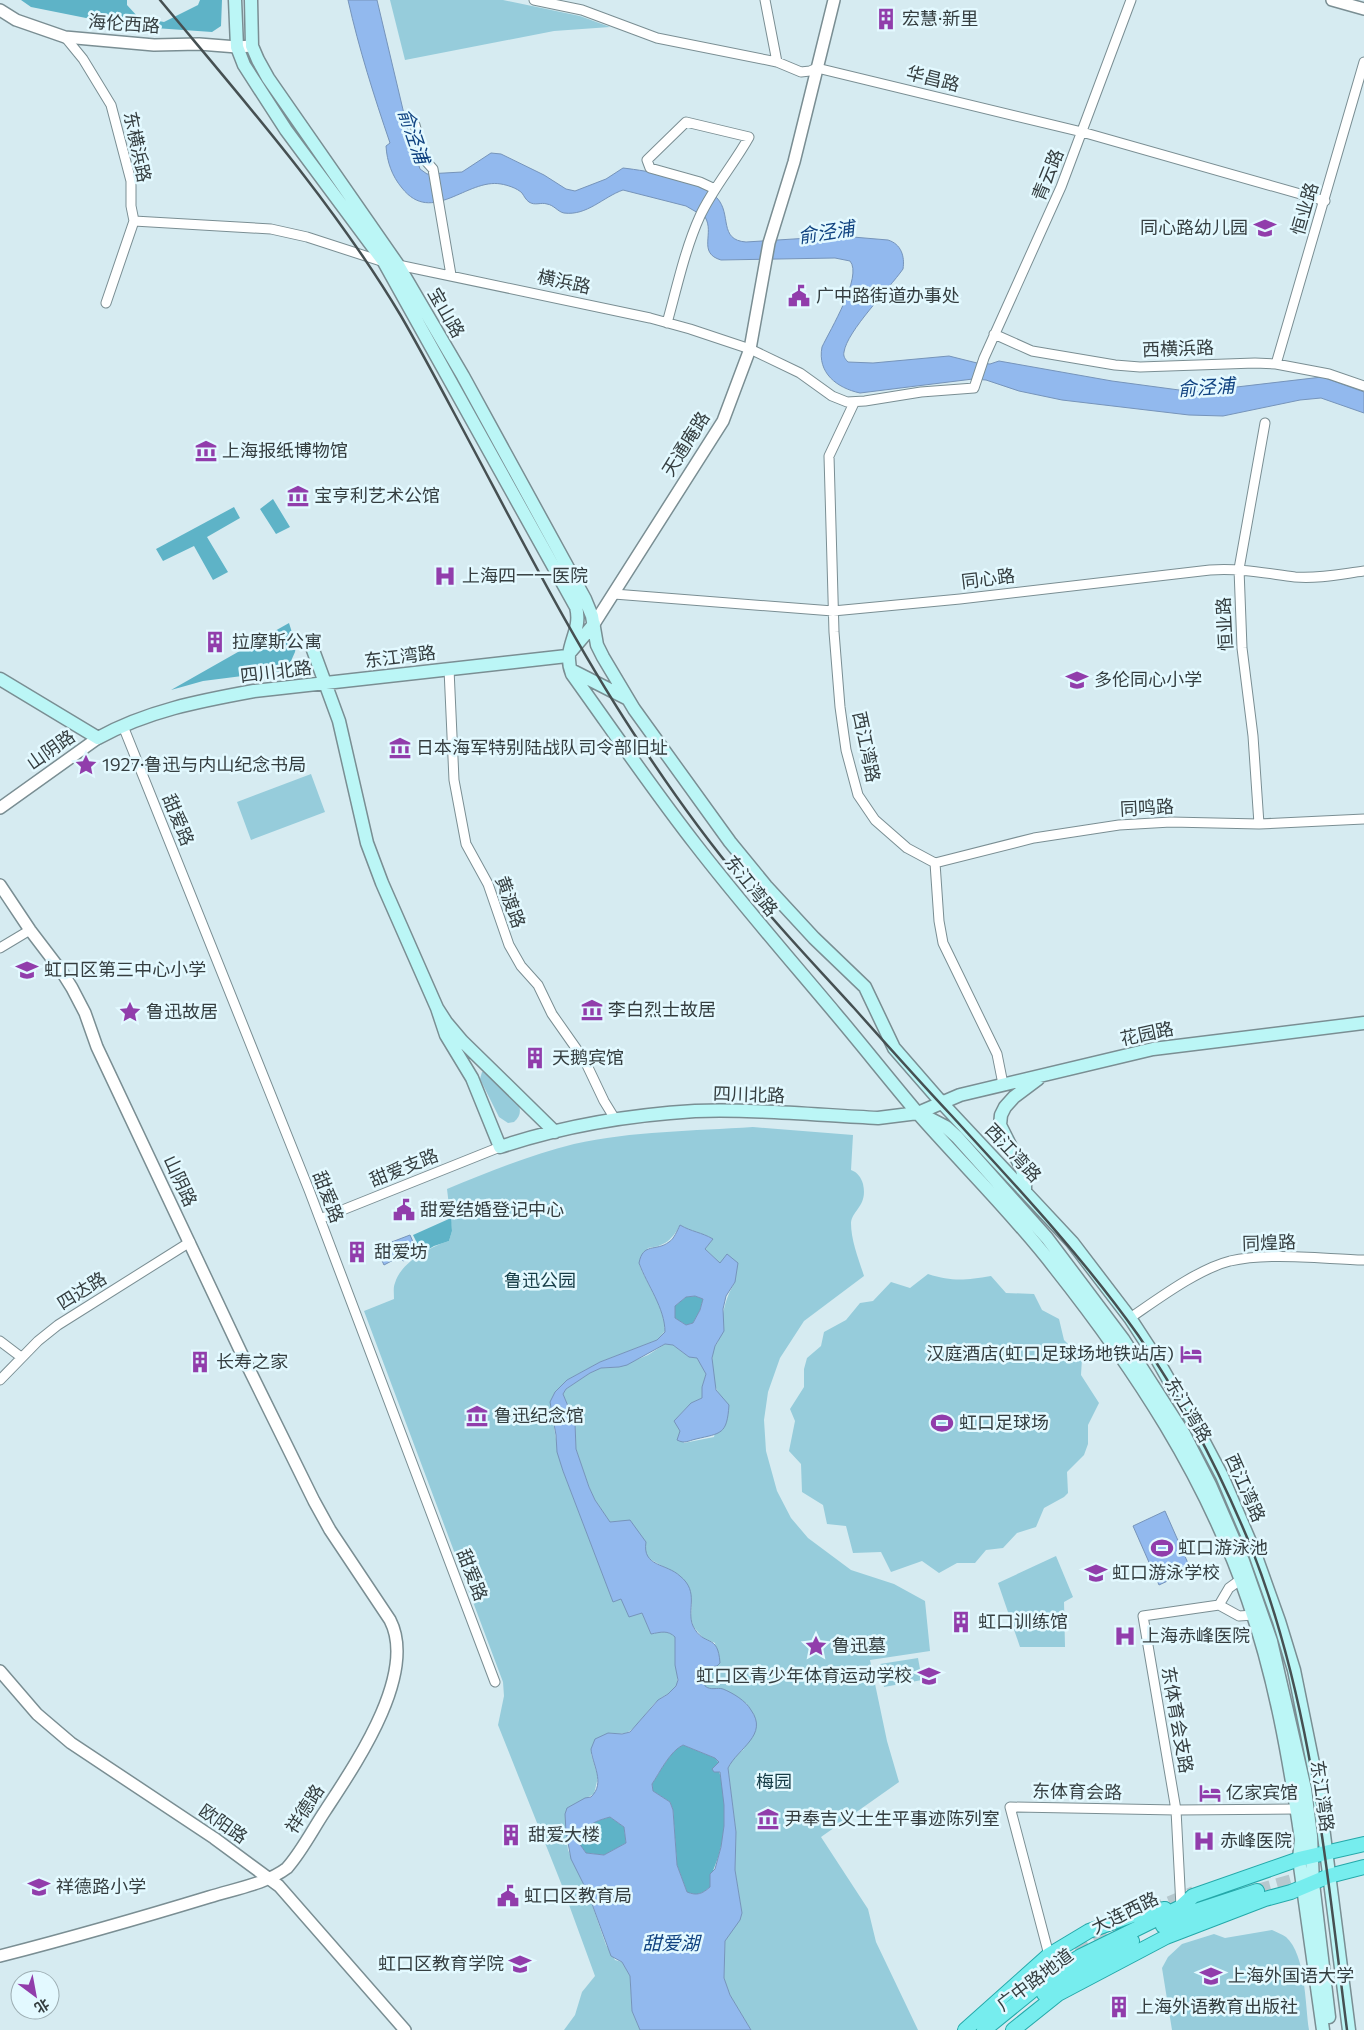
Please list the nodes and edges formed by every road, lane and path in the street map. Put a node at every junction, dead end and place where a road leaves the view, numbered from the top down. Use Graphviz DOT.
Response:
graph roads {
  1 [pos="235,0"];
  2 [pos="251,0"];
  3 [pos="534,0"];
  4 [pos="765,0"];
  5 [pos="834,0"];
  6 [pos="1131,0"];
  7 [pos="1332,0"];
  8 [pos="1364,9"];
  9 [pos="0,10"];
  10 [pos="65,37"];
  11 [pos="252,46"];
  12 [pos="237,47"];
  13 [pos="777,62"];
  14 [pos="1364,62"];
  15 [pos="817,68"];
  16 [pos="415,125"];
  17 [pos="1082,132"];
  18 [pos="714,191"];
  19 [pos="1324,201"];
  20 [pos="134,221"];
  21 [pos="384,262"];
  22 [pos="398,265"];
  23 [pos="451,275"];
  24 [pos="106,303"];
  25 [pos="667,323"];
  26 [pos="994,334"];
  27 [pos="750,349"];
  28 [pos="1276,364"];
  29 [pos="974,386"];
  30 [pos="1364,386"];
  31 [pos="854,403"];
  32 [pos="1265,423"];
  33 [pos="1239,569"];
  34 [pos="1364,571"];
  35 [pos="614,594"];
  36 [pos="572,601"];
  37 [pos="833,611"];
  38 [pos="594,624"];
  39 [pos="313,650"];
  40 [pos="568,656"];
  41 [pos="449,669"];
  42 [pos="571,670"];
  43 [pos="0,679"];
  44 [pos="326,684"];
  45 [pos="628,699"];
  46 [pos="123,726"];
  47 [pos="98,738"];
  48 [pos="0,808"];
  49 [pos="1364,819"];
  50 [pos="1259,824"];
  51 [pos="935,863"];
  52 [pos="0,885"];
  53 [pos="30,930"];
  54 [pos="0,948"];
  55 [pos="437,1008"];
  56 [pos="1364,1023"];
  57 [pos="486,1063"];
  58 [pos="1042,1076"];
  59 [pos="472,1078"];
  60 [pos="1003,1084"];
  61 [pos="941,1102"];
  62 [pos="918,1113"];
  63 [pos="616,1119"];
  64 [pos="555,1132"];
  65 [pos="500,1147"];
  66 [pos="1025,1192"];
  67 [pos="320,1219"];
  68 [pos="190,1242"];
  69 [pos="1364,1260"];
  70 [pos="1130,1318"];
  71 [pos="0,1341"];
  72 [pos="21,1357"];
  73 [pos="0,1380"];
  74 [pos="314,1501"];
  75 [pos="1240,1580"];
  76 [pos="1219,1605"];
  77 [pos="1253,1615"];
  78 [pos="0,1671"];
  79 [pos="496,1682"];
  80 [pos="1296,1809"];
  81 [pos="1176,1810"];
  82 [pos="1364,1844"];
  83 [pos="1326,1852"];
  84 [pos="1305,1858"];
  85 [pos="1364,1867"];
  86 [pos="1329,1876"];
  87 [pos="269,1878"];
  88 [pos="1308,1885"];
  89 [pos="1257,1891"];
  90 [pos="1181,1907"];
  91 [pos="1076,1951"];
  92 [pos="0,1956"];
  93 [pos="1049,1956"];
  94 [pos="405,2030"];
  95 [pos="965,2030"];
  96 [pos="974,2030"];
  97 [pos="984,2030"];
  98 [pos="1001,2030"];
  99 [pos="1013,2030"];
  100 [pos="1322,2030"];
  101 [pos="1331,2030"];
  102 [pos="1349,2030"];
  1 -- 12 [label="main road, 宝山路"];
  2 -- 11 [label="main road, 宝山路"];
  3 -- 13 [label="street, 华昌路"];
  4 -- 13 [label="street"];
  5 -- 15 [label="street"];
  6 -- 17 [label="street, 青云路"];
  7 -- 8 [label="street"];
  9 -- 10 [label="street, 海伦西路"];
  10 -- 12 [label="street, 海伦西路"];
  10 -- 20 [label="street, 东横浜路"];
  11 -- 12 [label="street, 海伦西路"];
  11 -- 22 [label="main road, 宝山路"];
  12 -- 21 [label="main road, 宝山路"];
  13 -- 15 [label="street, 华昌路"];
  14 -- 19 [label="street, 恒业路"];
  15 -- 17 [label="street, 华昌路"];
  15 -- 27 [label="street, 天通庵路"];
  16 -- 23 [label="street"];
  17 -- 19 [label="street, 华昌路"];
  17 -- 26 [label="street, 青云路"];
  18 -- 18 [label="street"];
  18 -- 25 [label="street"];
  19 -- 28 [label="street, 恒业路"];
  20 -- 21 [label="street, 横浜路"];
  20 -- 24 [label="street, 东横浜路"];
  21 -- 22 [label="street, 横浜路"];
  21 -- 36 [label="main road, 宝山路"];
  22 -- 23 [label="street, 横浜路"];
  22 -- 38 [label="main road, 宝山路"];
  23 -- 25 [label="street, 横浜路"];
  25 -- 27 [label="street, 横浜路"];
  26 -- 28 [label="street, 西横浜路"];
  26 -- 29 [label="street, 青云路"];
  27 -- 31 [label="street, 横浜路"];
  27 -- 35 [label="street, 天通庵路"];
  28 -- 30 [label="street, 西横浜路"];
  29 -- 31 [label="street, 横浜路"];
  31 -- 37 [label="street, 西江湾路"];
  32 -- 33 [label="street, 恒业路"];
  33 -- 34 [label="street, 同心路"];
  33 -- 37 [label="street, 同心路"];
  33 -- 50 [label="street, 恒业路"];
  35 -- 37 [label="street, 同心路"];
  35 -- 38 [label="street, 天通庵路"];
  36 -- 38 [label="main road, 宝山路"];
  36 -- 40 [label="main road, 宝山路"];
  37 -- 51 [label="street, 西江湾路"];
  38 -- 40 [label="main road"];
  38 -- 45 [label="main road, 东江湾路"];
  39 -- 44 [label="main road"];
  40 -- 41 [label="main road, 东江湾路"];
  40 -- 42 [label="main road, 东江湾路"];
  41 -- 44 [label="main road, 东江湾路"];
  41 -- 63 [label="street, 黄渡路"];
  42 -- 45 [label="main road, 东江湾路"];
  42 -- 62 [label="main road, 东江湾路"];
  43 -- 47 [label="main road"];
  44 -- 46 [label="main road, 四川北路"];
  44 -- 55 [label="main road, 四川北路"];
  45 -- 61 [label="main road, 东江湾路"];
  46 -- 47 [label="main road, 四川北路"];
  46 -- 67 [label="street, 甜爱路"];
  47 -- 48 [label="street, 山阴路"];
  49 -- 50 [label="street, 同鸣路"];
  50 -- 51 [label="street, 同鸣路"];
  51 -- 60 [label="street"];
  52 -- 53 [label="street, 山阴路"];
  53 -- 54 [label="street"];
  53 -- 68 [label="street, 山阴路"];
  55 -- 57 [label="main road, 四川北路"];
  55 -- 59 [label="main road, 四川北路"];
  56 -- 58 [label="main road, 花园路"];
  57 -- 59 [label="main road"];
  57 -- 64 [label="main road, 四川北路"];
  58 -- 60 [label="main road, 花园路"];
  58 -- 66 [label="main road"];
  59 -- 65 [label="main road, 四川北路"];
  60 -- 61 [label="main road, 花园路"];
  61 -- 62 [label="main road, 四川北路"];
  61 -- 66 [label="main road, 西江湾路"];
  62 -- 63 [label="main road, 四川北路"];
  62 -- 75 [label="main road, 东江湾路"];
  62 -- 84 [label="main road, 东江湾路"];
  63 -- 64 [label="main road, 四川北路"];
  64 -- 65 [label="main road, 四川北路"];
  65 -- 67 [label="street, 甜爱支路"];
  66 -- 70 [label="main road, 西江湾路"];
  67 -- 79 [label="street, 甜爱路"];
  68 -- 72 [label="street, 四达路"];
  68 -- 74 [label="street, 山阴路"];
  69 -- 70 [label="street, 同煌路"];
  70 -- 83 [label="main road, 西江湾路"];
  71 -- 72 [label="street"];
  72 -- 73 [label="street, 四达路"];
  74 -- 87 [label="street, 祥德路"];
  75 -- 76 [label="street"];
  75 -- 77 [label="main road, 东江湾路"];
  76 -- 77 [label="street"];
  76 -- 81 [label="street, 东体育会支路"];
  77 -- 80 [label="main road, 东江湾路"];
  78 -- 87 [label="street, 欧阳路"];
  80 -- 81 [label="street, 东体育会路"];
  80 -- 84 [label="main road, 东江湾路"];
  81 -- 90 [label="street, 东体育会支路"];
  81 -- 93 [label="street, 东体育会路"];
  82 -- 83 [label="main road, 大连西路"];
  83 -- 84 [label="main road, 大连西路"];
  83 -- 86 [label="main road, 西江湾路"];
  84 -- 88 [label="main road"];
  84 -- 90 [label="main road, 大连西路"];
  85 -- 86 [label="main road"];
  86 -- 88 [label="main road"];
  86 -- 102 [label="main road, 西江湾路"];
  87 -- 92 [label="street, 祥德路"];
  87 -- 94 [label="street, 欧阳路"];
  88 -- 99 [label="main road"];
  88 -- 100 [label="main road"];
  88 -- 101 [label="main road"];
  89 -- 98 [label="main road, 广中路地道"];
  90 -- 93 [label="main road"];
  90 -- 97 [label="main road, 大连西路"];
  91 -- 96 [label="main road, 广中路地道"];
  93 -- 95 [label="main road"];
}
